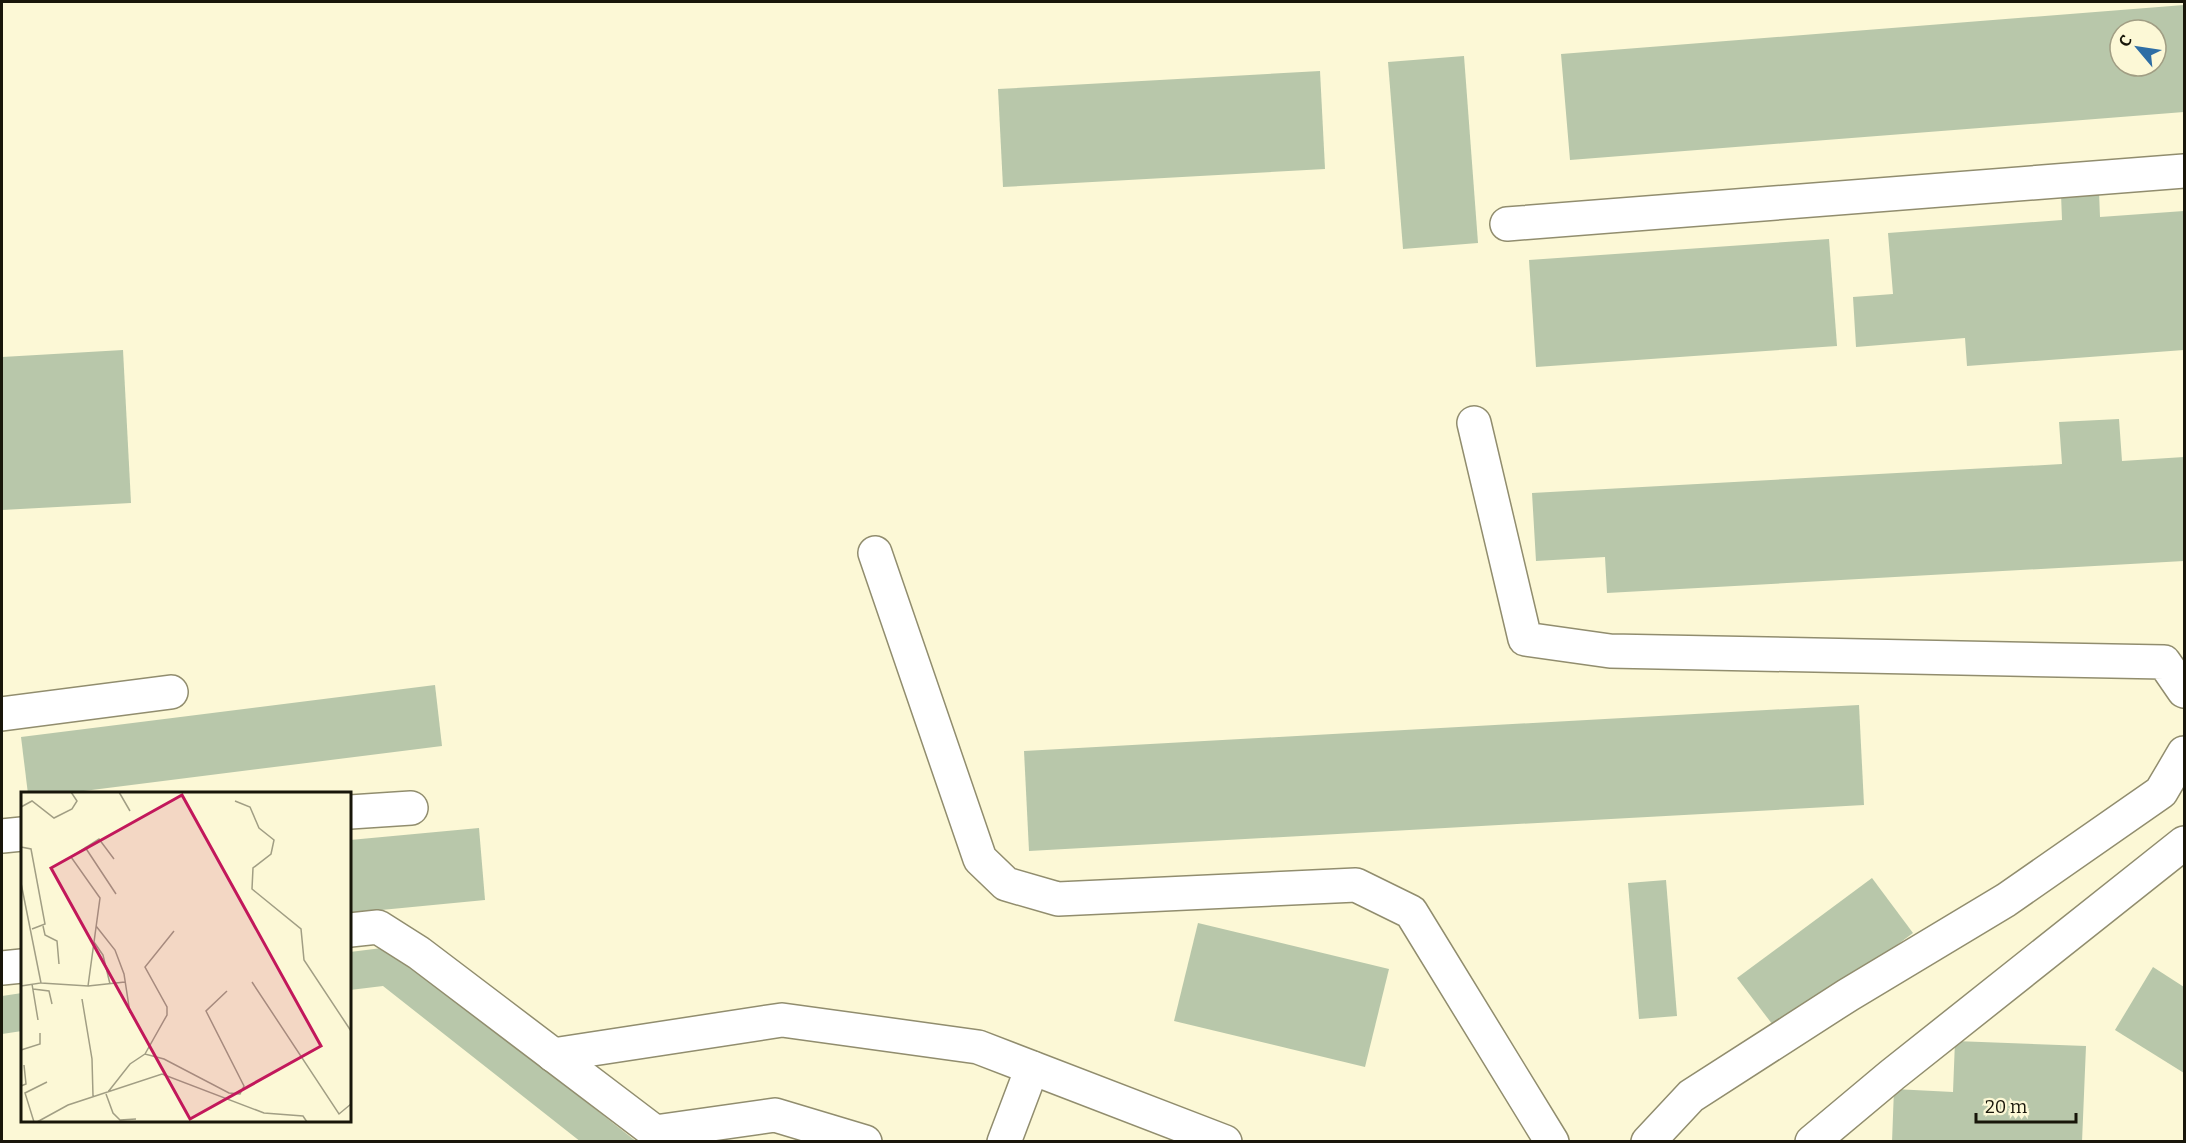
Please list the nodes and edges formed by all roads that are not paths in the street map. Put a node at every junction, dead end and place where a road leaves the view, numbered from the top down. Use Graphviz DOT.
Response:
graph roads {
  1 [pos="2184,171"];
  2 [pos="1507,224"];
  3 [pos="1474,423"];
  4 [pos="875,553"];
  5 [pos="2184,691"];
  6 [pos="171,692"];
  7 [pos="2,714"];
  8 [pos="2184,753"];
  9 [pos="411,808"];
  10 [pos="351,812"];
  11 [pos="21,834"];
  12 [pos="2,836"];
  13 [pos="2184,843"];
  14 [pos="351,930"];
  15 [pos="21,966"];
  16 [pos="2,968"];
  17 [pos="553,1054"];
  18 [pos="1032,1068"];
  19 [pos="661,1137"];
  20 [pos="865,1142"];
  21 [pos="1004,1142"];
  22 [pos="1225,1142"];
  23 [pos="1552,1142"];
  24 [pos="1648,1142"];
  25 [pos="1812,1142"];
  1 -- 2 [label="lane"];
  3 -- 5 [label="lane"];
  4 -- 23 [label="lane"];
  6 -- 7 [label="lane"];
  8 -- 24 [label="lane"];
  9 -- 10 [label="lane"];
  11 -- 12 [label="lane"];
  13 -- 25 [label="lane"];
  14 -- 17 [label="lane"];
  15 -- 16 [label="lane"];
  17 -- 18 [label="lane"];
  17 -- 19 [label="lane"];
  18 -- 21 [label="lane"];
  18 -- 22 [label="lane"];
  19 -- 20 [label="lane"];
}
